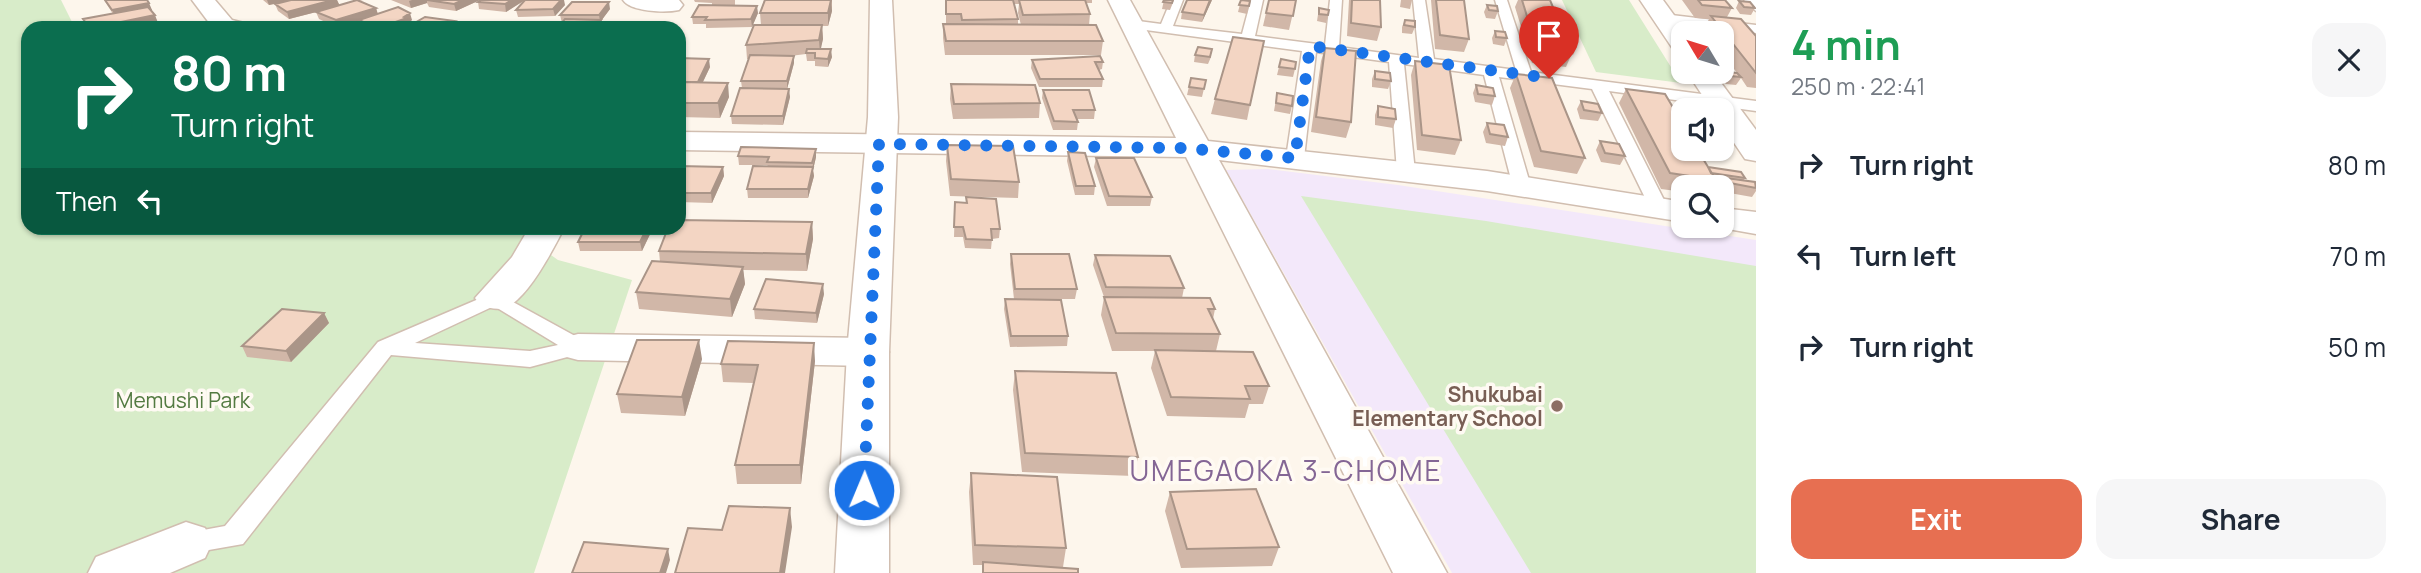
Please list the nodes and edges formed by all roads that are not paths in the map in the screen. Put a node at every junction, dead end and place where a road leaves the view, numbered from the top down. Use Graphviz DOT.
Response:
graph roads {
  1 [pos="203,0"];
  2 [pos="634,0"];
  3 [pos="881,0"];
  4 [pos="1177,0"];
  5 [pos="1257,0"];
  6 [pos="1336,0"];
  7 [pos="1419,0"];
  8 [pos="1501,0"];
  9 [pos="1750,0"];
  10 [pos="673,3"];
  11 [pos="1756,7"];
  12 [pos="1657,9"];
  13 [pos="1138,17"];
  14 [pos="220,21"];
  15 [pos="662,21"];
  16 [pos="1671,29"];
  17 [pos="1756,29"];
  18 [pos="1248,38"];
  19 [pos="1310,46"];
  20 [pos="1332,49"];
  21 [pos="1396,58"];
  22 [pos="1427,62"];
  23 [pos="1490,70"];
  24 [pos="1525,75"];
  25 [pos="1598,85"];
  26 [pos="1698,98"];
  27 [pos="1734,103"];
  28 [pos="1756,106"];
  29 [pos="1734,120"];
  30 [pos="686,141"];
  31 [pos="879,144"];
  32 [pos="1196,149"];
  33 [pos="1756,152"];
  34 [pos="1295,158"];
  35 [pos="1406,172"];
  36 [pos="1522,187"];
  37 [pos="1671,210"];
  38 [pos="1734,220"];
  39 [pos="1756,223"];
  40 [pos="542,235"];
  41 [pos="495,298"];
  42 [pos="386,347"];
  43 [pos="578,347"];
  44 [pos="867,352"];
  45 [pos="186,543"];
  46 [pos="115,573"];
  47 [pos="862,573"];
  48 [pos="1420,573"];
  1 -- 14 [label="street"];
  2 -- 10 [label="street"];
  3 -- 31 [label="street"];
  4 -- 13 [label="lane"];
  5 -- 18 [label="lane"];
  6 -- 20 [label="lane"];
  7 -- 22 [label="lane"];
  8 -- 24 [label="lane"];
  9 -- 11 [label="lane"];
  10 -- 15 [label="street"];
  12 -- 16 [label="street"];
  12 -- 17 [label="lane"];
  13 -- 18 [label="lane"];
  13 -- 32 [label="street"];
  18 -- 19 [label="lane"];
  19 -- 20 [label="lane"];
  19 -- 34 [label="lane"];
  20 -- 21 [label="lane"];
  21 -- 22 [label="lane"];
  21 -- 35 [label="lane"];
  22 -- 23 [label="lane"];
  23 -- 24 [label="lane"];
  23 -- 36 [label="lane"];
  24 -- 25 [label="lane"];
  25 -- 26 [label="lane"];
  25 -- 37 [label="lane"];
  27 -- 28 [label="lane"];
  29 -- 33 [label="street"];
  30 -- 31 [label="street"];
  31 -- 32 [label="street"];
  31 -- 44 [label="street"];
  32 -- 34 [label="street"];
  32 -- 48 [label="street"];
  34 -- 35 [label="street"];
  35 -- 36 [label="street"];
  36 -- 37 [label="street"];
  38 -- 39 [label="street"];
  40 -- 41 [label="street"];
  41 -- 42 [label="lane"];
  41 -- 43 [label="lane"];
  42 -- 43 [label="lane"];
  42 -- 45 [label="lane"];
  43 -- 44 [label="street"];
  44 -- 47 [label="street"];
  45 -- 46 [label="street"];
}
